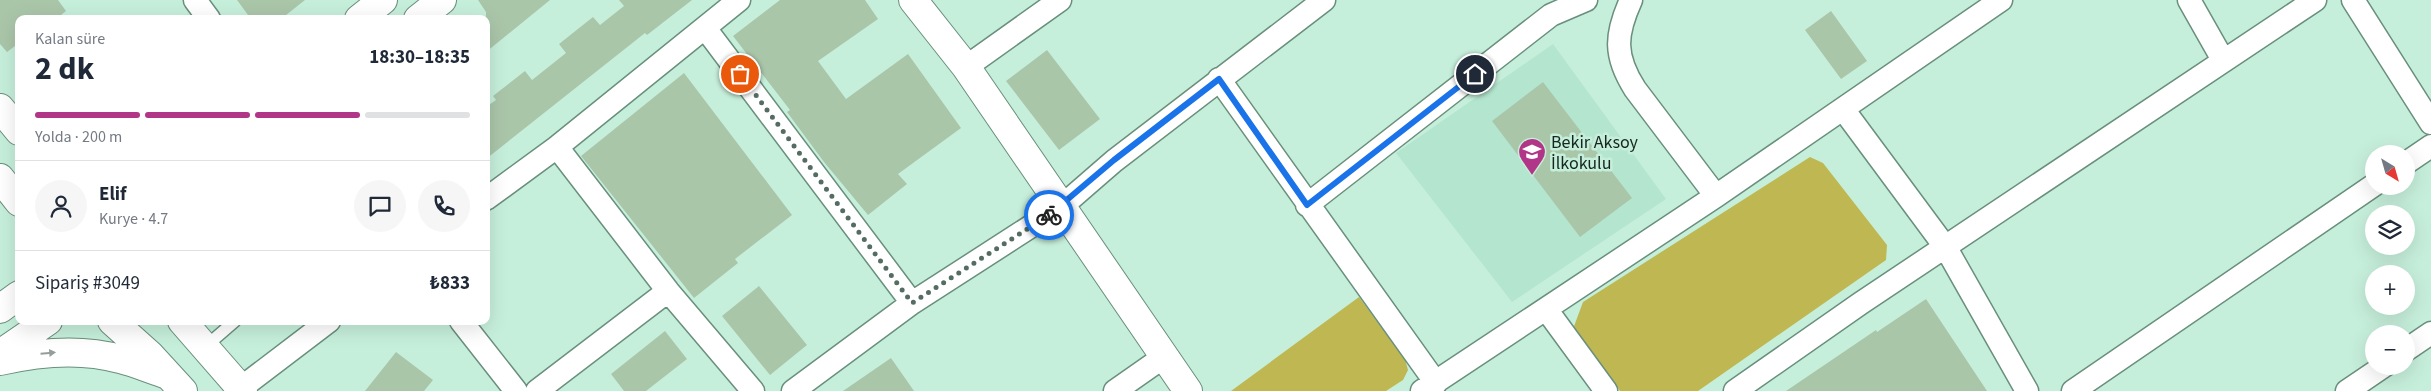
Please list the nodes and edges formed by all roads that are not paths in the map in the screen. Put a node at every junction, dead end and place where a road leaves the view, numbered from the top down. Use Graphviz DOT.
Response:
graph roads {
  1 [pos="195,0"];
  2 [pos="383,0"];
  3 [pos="442,0"];
  4 [pos="740,0"];
  5 [pos="913,0"];
  6 [pos="1060,0"];
  7 [pos="1586,0"];
  8 [pos="1631,0"];
  9 [pos="2189,0"];
  10 [pos="2315,0"];
  11 [pos="2353,0"];
  12 [pos="1989,3"];
  13 [pos="1310,5"];
  14 [pos="206,15"];
  15 [pos="364,15"];
  16 [pos="423,15"];
  17 [pos="705,28"];
  18 [pos="2224,60"];
  19 [pos="966,66"];
  20 [pos="1219,79"];
  21 [pos="0,108"];
  22 [pos="1843,109"];
  23 [pos="2431,123"];
  24 [pos="15,126"];
  25 [pos="2431,146"];
  26 [pos="557,147"];
  27 [pos="2415,157"];
  28 [pos="0,178"];
  29 [pos="2365,191"];
  30 [pos="490,196"];
  31 [pos="1716,196"];
  32 [pos="15,197"];
  33 [pos="1307,205"];
  34 [pos="1060,208"];
  35 [pos="1946,248"];
  36 [pos="668,291"];
  37 [pos="15,298"];
  38 [pos="912,303"];
  39 [pos="0,309"];
  40 [pos="1546,309"];
  41 [pos="42,325"];
  42 [pos="116,325"];
  43 [pos="186,325"];
  44 [pos="230,325"];
  45 [pos="324,325"];
  46 [pos="464,325"];
  47 [pos="2431,333"];
  48 [pos="2415,344"];
  49 [pos="205,347"];
  50 [pos="0,354"];
  51 [pos="1165,356"];
  52 [pos="0,360"];
  53 [pos="2371,375"];
  54 [pos="176,383"];
  55 [pos="1429,387"];
  56 [pos="242,390"];
  57 [pos="516,391"];
  58 [pos="537,391"];
  59 [pos="753,391"];
  60 [pos="793,391"];
  61 [pos="1116,391"];
  62 [pos="1188,391"];
  63 [pos="1606,391"];
  64 [pos="1735,391"];
  65 [pos="2027,391"];
  66 [pos="2073,391"];
  67 [pos="2347,391"];
  1 -- 14 [label="street"];
  2 -- 15 [label="street"];
  3 -- 16 [label="street"];
  4 -- 17 [label="street"];
  5 -- 19 [label="street"];
  6 -- 19 [label="street"];
  7 -- 33 [label="street"];
  8 -- 31 [label="street"];
  9 -- 18 [label="street"];
  10 -- 18 [label="street"];
  11 -- 23 [label="street"];
  12 -- 22 [label="street"];
  13 -- 20 [label="street"];
  17 -- 26 [label="street"];
  17 -- 38 [label="street"];
  18 -- 35 [label="street"];
  19 -- 34 [label="street"];
  20 -- 33 [label="street"];
  20 -- 34 [label="street"];
  21 -- 24 [label="street"];
  22 -- 31 [label="street"];
  22 -- 35 [label="street"];
  25 -- 27 [label="street"];
  26 -- 30 [label="street"];
  26 -- 36 [label="street"];
  28 -- 32 [label="street"];
  29 -- 66 [label="street"];
  31 -- 40 [label="street"];
  33 -- 55 [label="street"];
  34 -- 38 [label="street"];
  34 -- 51 [label="street"];
  35 -- 64 [label="street"];
  35 -- 65 [label="street"];
  36 -- 58 [label="street"];
  36 -- 59 [label="street"];
  37 -- 39 [label="street"];
  38 -- 60 [label="street"];
  40 -- 55 [label="street"];
  40 -- 63 [label="street"];
  41 -- 50 [label="street"];
  42 -- 54 [label="street"];
  43 -- 49 [label="street"];
  44 -- 49 [label="lane"];
  45 -- 56 [label="street"];
  46 -- 57 [label="street"];
  47 -- 48 [label="street"];
  49 -- 56 [label="street"];
  51 -- 61 [label="street"];
  51 -- 62 [label="street"];
  52 -- 54 [label="street, one-way"];
  53 -- 67 [label="street"];
}
